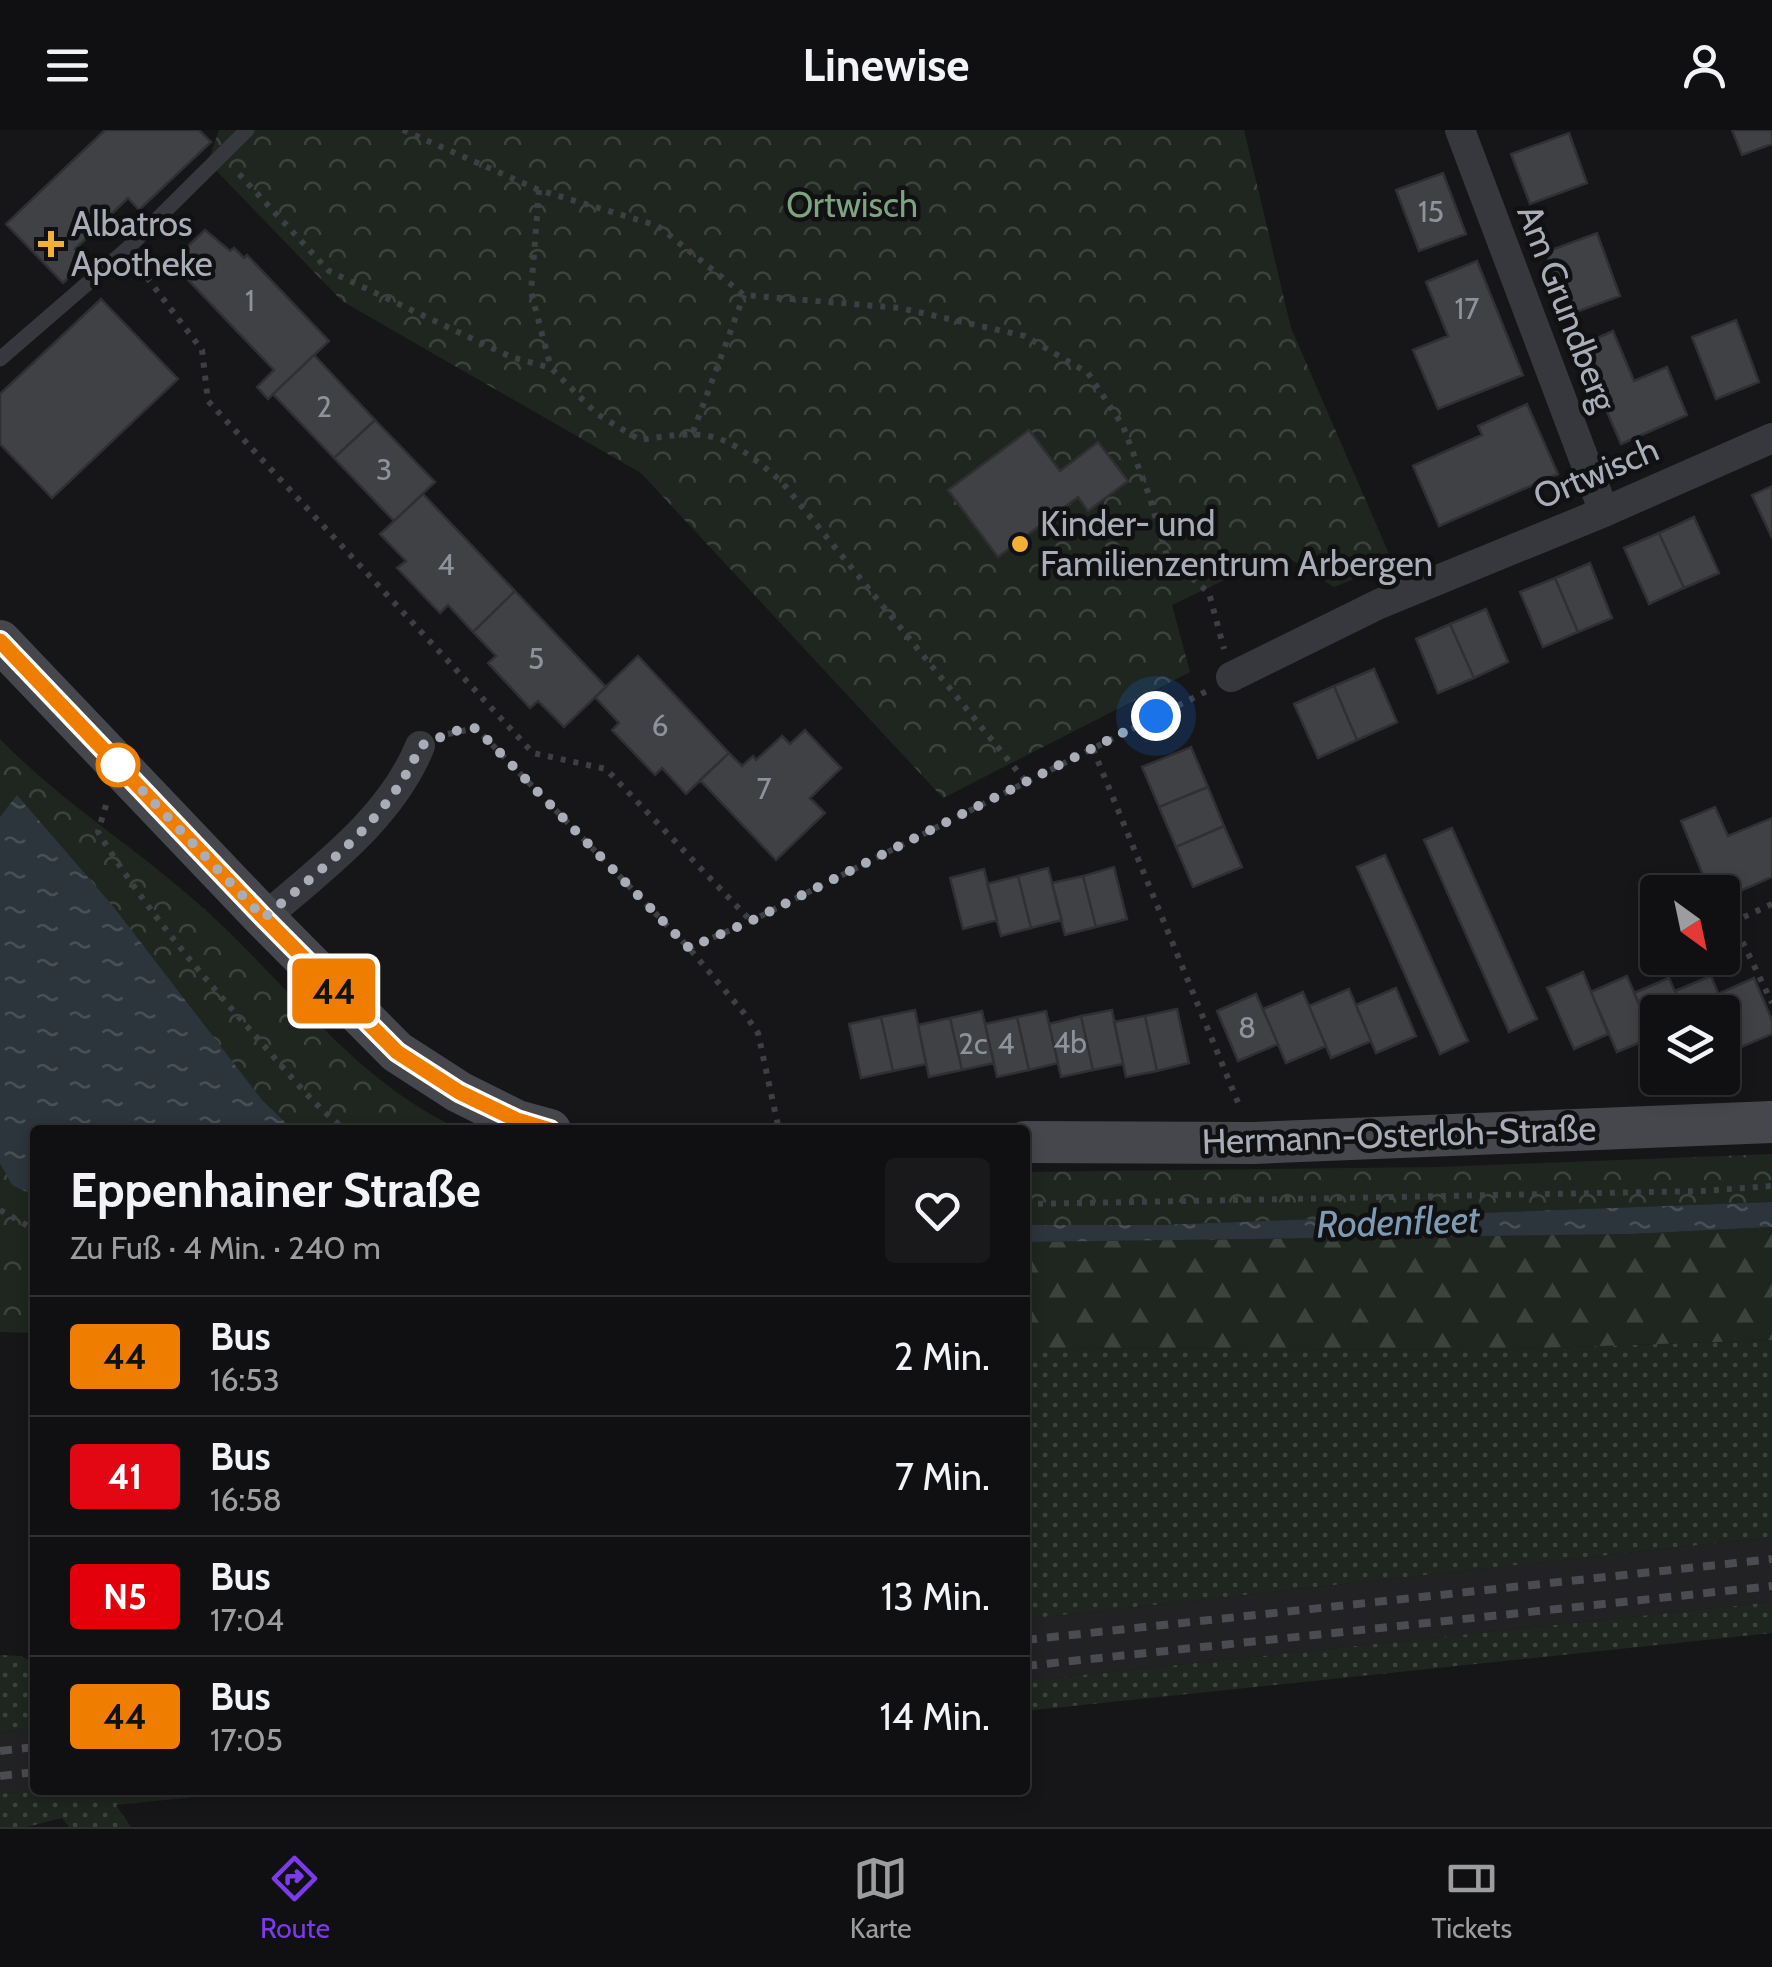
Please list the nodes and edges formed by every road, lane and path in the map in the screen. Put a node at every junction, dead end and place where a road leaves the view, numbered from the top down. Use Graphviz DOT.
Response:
graph roads {
  1 [pos="247,130"];
  2 [pos="403,130"];
  3 [pos="1460,130"];
  4 [pos="221,155"];
  5 [pos="539,190"];
  6 [pos="126,250"];
  7 [pos="744,295"];
  8 [pos="0,360"];
  9 [pos="551,368"];
  10 [pos="693,432"];
  11 [pos="1772,438"];
  12 [pos="1604,512"];
  13 [pos="0,641"];
  14 [pos="1231,677"];
  15 [pos="420,746"];
  16 [pos="1093,749"];
  17 [pos="118,765"];
  18 [pos="1027,783"];
  19 [pos="1772,904"];
  20 [pos="264,918"];
  21 [pos="751,921"];
  22 [pos="689,948"];
  23 [pos="1772,1003"];
  24 [pos="1772,1122"];
  25 [pos="340,1125"];
  26 [pos="534,1125"];
  27 [pos="778,1125"];
  28 [pos="1030,1142"];
  29 [pos="1254,1143"];
  30 [pos="1772,1186"];
  31 [pos="1030,1204"];
  32 [pos="0,1210"];
  33 [pos="30,1227"];
  1 -- 4 [label="lane"];
  2 -- 5 [label="path"];
  3 -- 12 [label="street, Am Grundberg"];
  4 -- 6 [label="lane"];
  4 -- 9 [label="path"];
  5 -- 7 [label="path"];
  5 -- 9 [label="path"];
  6 -- 8 [label="lane"];
  6 -- 21 [label="path"];
  7 -- 10 [label="path"];
  7 -- 14 [label="path"];
  9 -- 10 [label="path"];
  10 -- 18 [label="path"];
  11 -- 12 [label="street, Ortwisch"];
  12 -- 14 [label="street, Ortwisch"];
  13 -- 17 [label="street"];
  14 -- 16 [label="path"];
  15 -- 20 [label="street"];
  15 -- 22 [label="path"];
  16 -- 18 [label="path"];
  16 -- 29 [label="path"];
  17 -- 20 [label="street"];
  17 -- 25 [label="path"];
  18 -- 21 [label="path"];
  19 -- 23 [label="path"];
  20 -- 26 [label="street"];
  21 -- 22 [label="path"];
  22 -- 27 [label="path"];
  24 -- 29 [label="street, Hermann-Osterloh-Straße"];
  28 -- 29 [label="street, Hermann-Osterloh-Straße"];
  30 -- 31 [label="path"];
  32 -- 33 [label="path"];
}
